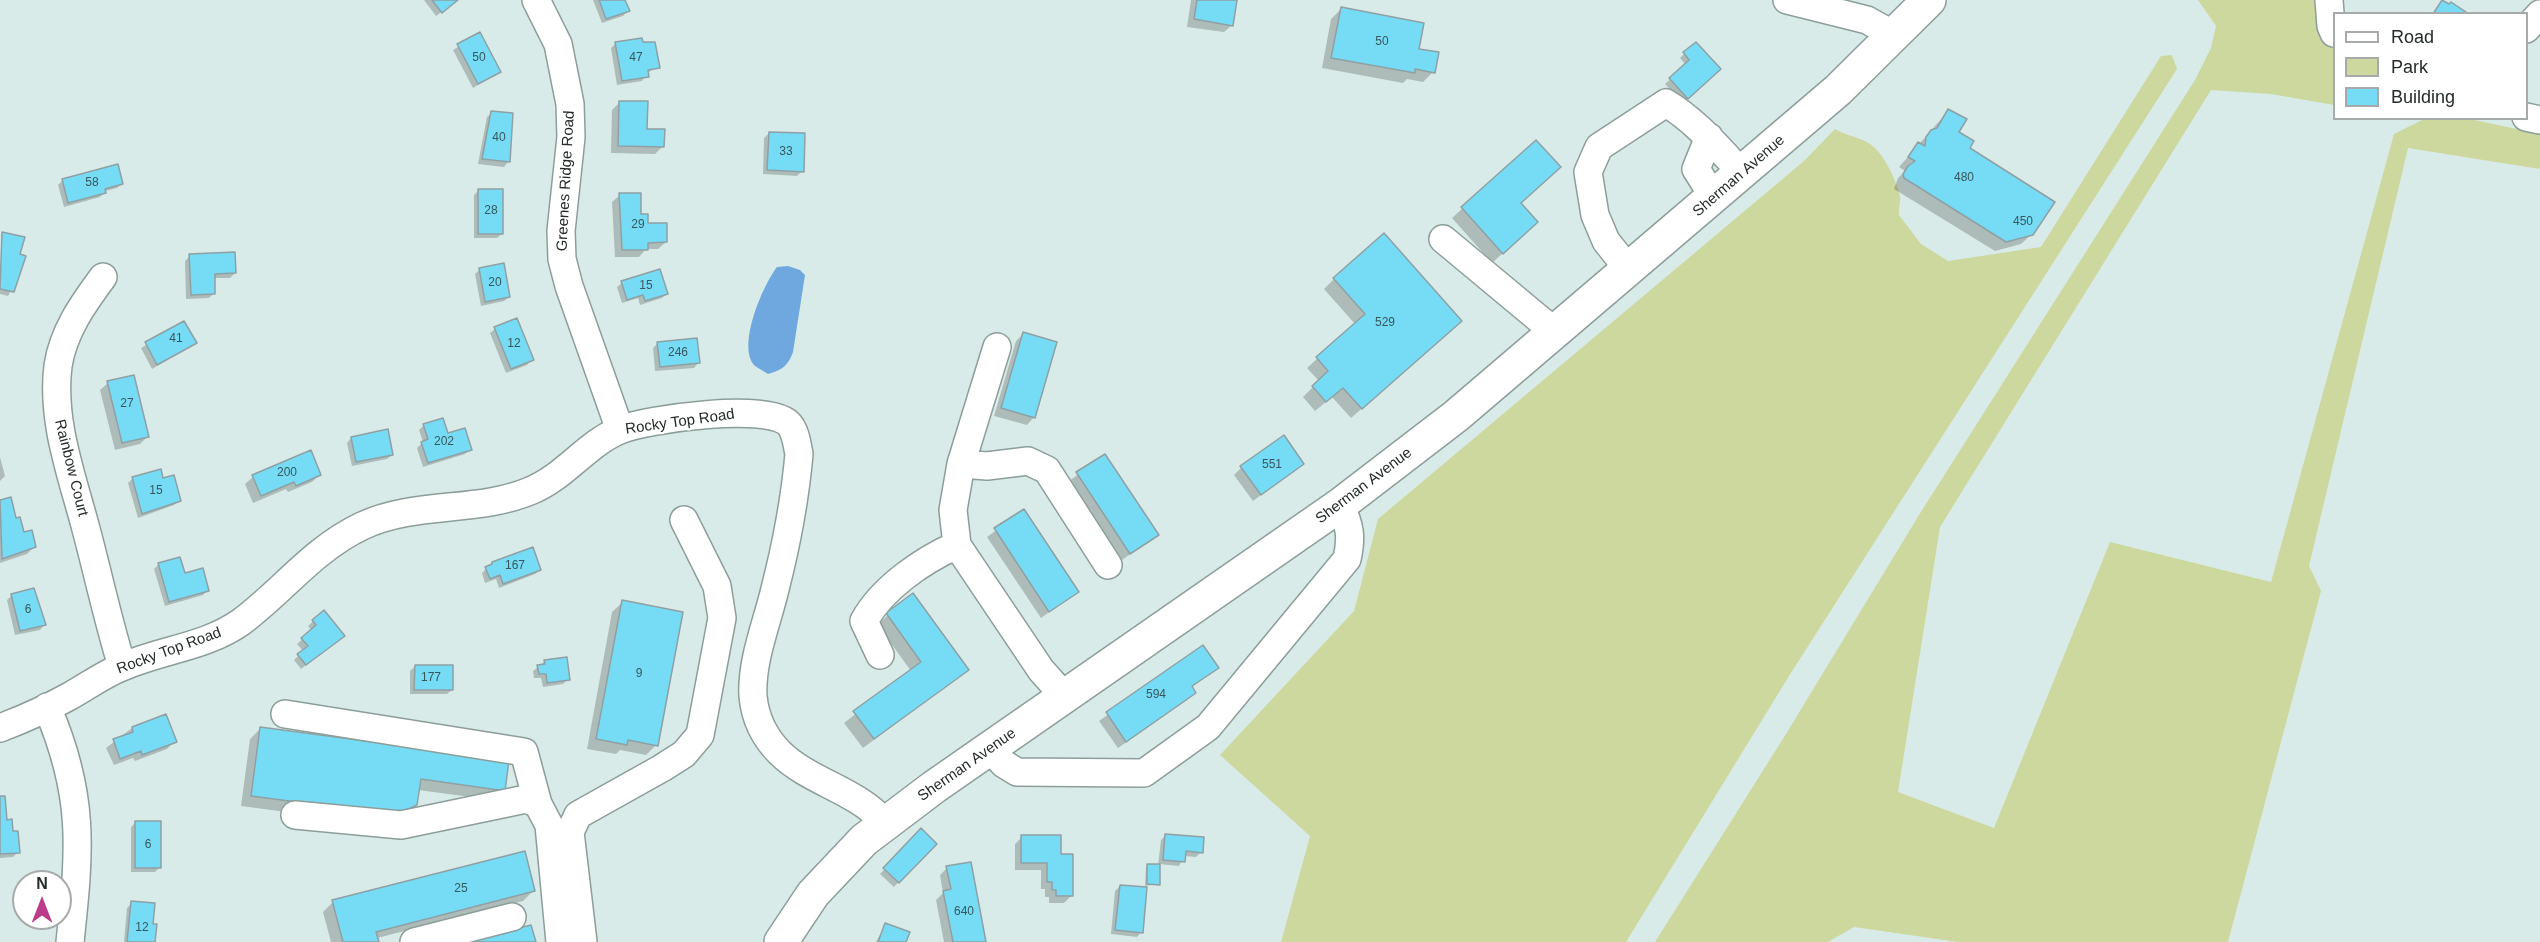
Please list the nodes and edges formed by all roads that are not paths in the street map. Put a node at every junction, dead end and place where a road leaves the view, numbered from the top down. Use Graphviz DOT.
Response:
graph roads {
  1 [pos="536,0"];
  2 [pos="1787,0"];
  3 [pos="1929,0"];
  4 [pos="2329,0"];
  5 [pos="2540,14"];
  6 [pos="2528,27"];
  7 [pos="2333,31"];
  8 [pos="1894,34"];
  9 [pos="1709,137"];
  10 [pos="1743,174"];
  11 [pos="1714,198"];
  12 [pos="1443,239"];
  13 [pos="1629,270"];
  14 [pos="103,277"];
  15 [pos="1556,333"];
  16 [pos="997,347"];
  17 [pos="620,430"];
  18 [pos="961,464"];
  19 [pos="1340,505"];
  20 [pos="684,520"];
  21 [pos="957,545"];
  22 [pos="1108,565"];
  23 [pos="880,655"];
  24 [pos="122,666"];
  25 [pos="1065,697"];
  26 [pos="47,707"];
  27 [pos="285,714"];
  28 [pos="0,728"];
  29 [pos="990,749"];
  30 [pos="538,804"];
  31 [pos="295,815"];
  32 [pos="885,823"];
  33 [pos="512,917"];
  34 [pos="70,942"];
  35 [pos="414,942"];
  36 [pos="560,942"];
  37 [pos="583,942"];
  38 [pos="780,942"];
  1 -- 17 [label="street, Greenes Ridge Road"];
  2 -- 8 [label="street"];
  3 -- 8 [label="main road, Sherman Avenue"];
  4 -- 7 [label="street"];
  5 -- 6 [label="street"];
  8 -- 10 [label="main road, Sherman Avenue"];
  9 -- 10 [label="street"];
  9 -- 11 [label="street"];
  9 -- 13 [label="street"];
  10 -- 11 [label="main road, Sherman Avenue"];
  11 -- 13 [label="main road, Sherman Avenue"];
  12 -- 15 [label="street"];
  13 -- 15 [label="main road, Sherman Avenue"];
  14 -- 24 [label="street, Rainbow Court"];
  15 -- 19 [label="main road, Sherman Avenue"];
  16 -- 18 [label="street"];
  17 -- 24 [label="street, Rocky Top Road"];
  17 -- 32 [label="street, Rocky Top Road"];
  18 -- 21 [label="street"];
  18 -- 22 [label="street"];
  19 -- 25 [label="main road, Sherman Avenue"];
  19 -- 29 [label="street"];
  20 -- 37 [label="street"];
  21 -- 23 [label="street"];
  21 -- 25 [label="street"];
  24 -- 26 [label="street, Rocky Top Road"];
  25 -- 29 [label="main road, Sherman Avenue"];
  26 -- 28 [label="street, Rocky Top Road"];
  26 -- 34 [label="street"];
  27 -- 30 [label="street"];
  29 -- 32 [label="main road, Sherman Avenue"];
  30 -- 31 [label="street"];
  30 -- 36 [label="street"];
  32 -- 38 [label="main road, Sherman Avenue"];
  33 -- 35 [label="street"];
}
